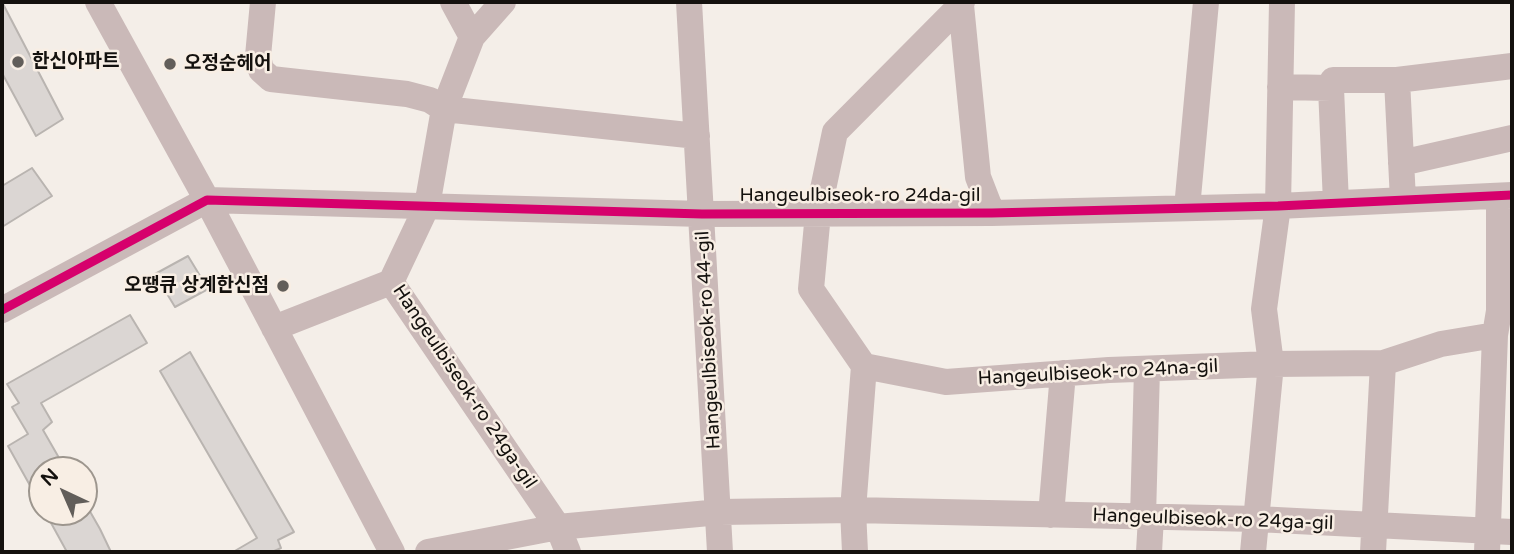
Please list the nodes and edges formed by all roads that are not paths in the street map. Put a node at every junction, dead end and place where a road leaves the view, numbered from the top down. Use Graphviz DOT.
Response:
graph roads {
  1 [pos="99,2"];
  2 [pos="453,2"];
  3 [pos="503,2"];
  4 [pos="689,2"];
  5 [pos="1206,2"];
  6 [pos="1282,2"];
  7 [pos="962,4"];
  8 [pos="263,5"];
  9 [pos="472,37"];
  10 [pos="1512,66"];
  11 [pos="1397,79"];
  12 [pos="1280,87"];
  13 [pos="1331,88"];
  14 [pos="444,109"];
  15 [pos="697,136"];
  16 [pos="1512,138"];
  17 [pos="1401,163"];
  18 [pos="1506,195"];
  19 [pos="207,200"];
  20 [pos="1403,200"];
  21 [pos="1336,203"];
  22 [pos="428,206"];
  23 [pos="1278,206"];
  24 [pos="1187,208"];
  25 [pos="818,213"];
  26 [pos="992,213"];
  27 [pos="702,214"];
  28 [pos="391,282"];
  29 [pos="2,310"];
  30 [pos="274,328"];
  31 [pos="1502,336"];
  32 [pos="1383,363"];
  33 [pos="1271,364"];
  34 [pos="864,366"];
  35 [pos="1147,369"];
  36 [pos="1063,373"];
  37 [pos="853,510"];
  38 [pos="720,512"];
  39 [pos="1051,515"];
  40 [pos="1147,517"];
  41 [pos="1256,519"];
  42 [pos="1375,526"];
  43 [pos="558,527"];
  44 [pos="1496,539"];
  45 [pos="392,552"];
  46 [pos="428,552"];
  47 [pos="568,552"];
  48 [pos="720,552"];
  49 [pos="855,552"];
  50 [pos="1149,552"];
  51 [pos="1254,552"];
  52 [pos="1373,552"];
  1 -- 19 [label="street"];
  2 -- 9 [label="street"];
  3 -- 9 [label="street"];
  4 -- 15 [label="street, Hangeulbiseok-ro 44-gil"];
  5 -- 24 [label="street"];
  6 -- 12 [label="street"];
  7 -- 25 [label="street, Hangeulbiseok-ro 24da-gil"];
  7 -- 26 [label="street, Hangeulbiseok-ro 24da-gil"];
  8 -- 14 [label="street"];
  9 -- 14 [label="street"];
  10 -- 11 [label="street"];
  11 -- 13 [label="street"];
  11 -- 17 [label="street"];
  12 -- 13 [label="street"];
  12 -- 23 [label="street"];
  13 -- 21 [label="street"];
  14 -- 15 [label="street"];
  14 -- 22 [label="street"];
  15 -- 27 [label="street, Hangeulbiseok-ro 44-gil"];
  16 -- 17 [label="street"];
  17 -- 20 [label="street"];
  18 -- 20 [label="street, Hangeulbiseok-ro 24da-gil"];
  18 -- 31 [label="street"];
  19 -- 22 [label="street, Hangeulbiseok-ro 24da-gil"];
  19 -- 29 [label="street"];
  19 -- 30 [label="street"];
  20 -- 21 [label="street, Hangeulbiseok-ro 24da-gil"];
  21 -- 23 [label="street, Hangeulbiseok-ro 24da-gil"];
  22 -- 27 [label="street, Hangeulbiseok-ro 24da-gil"];
  22 -- 28 [label="street, Hangeulbiseok-ro 24ga-gil"];
  23 -- 24 [label="street, Hangeulbiseok-ro 24da-gil"];
  23 -- 33 [label="street"];
  24 -- 26 [label="street, Hangeulbiseok-ro 24da-gil"];
  25 -- 26 [label="street, Hangeulbiseok-ro 24da-gil"];
  25 -- 27 [label="street, Hangeulbiseok-ro 24da-gil"];
  25 -- 34 [label="street"];
  27 -- 38 [label="street, Hangeulbiseok-ro 44-gil"];
  28 -- 30 [label="street"];
  28 -- 43 [label="street, Hangeulbiseok-ro 24ga-gil"];
  30 -- 45 [label="street"];
  31 -- 32 [label="street, Hangeulbiseok-ro 24na-gil"];
  31 -- 44 [label="street, Hangeulbiseok-ro 24ga-gil"];
  32 -- 33 [label="street, Hangeulbiseok-ro 24na-gil"];
  32 -- 42 [label="street"];
  33 -- 35 [label="street, Hangeulbiseok-ro 24na-gil"];
  33 -- 41 [label="street"];
  34 -- 36 [label="street, Hangeulbiseok-ro 24na-gil"];
  34 -- 37 [label="street"];
  35 -- 36 [label="street, Hangeulbiseok-ro 24na-gil"];
  35 -- 40 [label="street"];
  36 -- 39 [label="street"];
  37 -- 38 [label="street, Hangeulbiseok-ro 24ga-gil"];
  37 -- 39 [label="street, Hangeulbiseok-ro 24ga-gil"];
  37 -- 49 [label="street"];
  38 -- 43 [label="street, Hangeulbiseok-ro 24ga-gil"];
  38 -- 48 [label="street, Hangeulbiseok-ro 44-gil"];
  39 -- 40 [label="street, Hangeulbiseok-ro 24ga-gil"];
  40 -- 41 [label="street, Hangeulbiseok-ro 24ga-gil"];
  40 -- 50 [label="street"];
  41 -- 42 [label="street, Hangeulbiseok-ro 24ga-gil"];
  41 -- 51 [label="street"];
  42 -- 44 [label="street, Hangeulbiseok-ro 24ga-gil"];
  42 -- 52 [label="street"];
  43 -- 46 [label="street, Hangeulbiseok-ro 24ga-gil"];
  43 -- 47 [label="street"];
}
